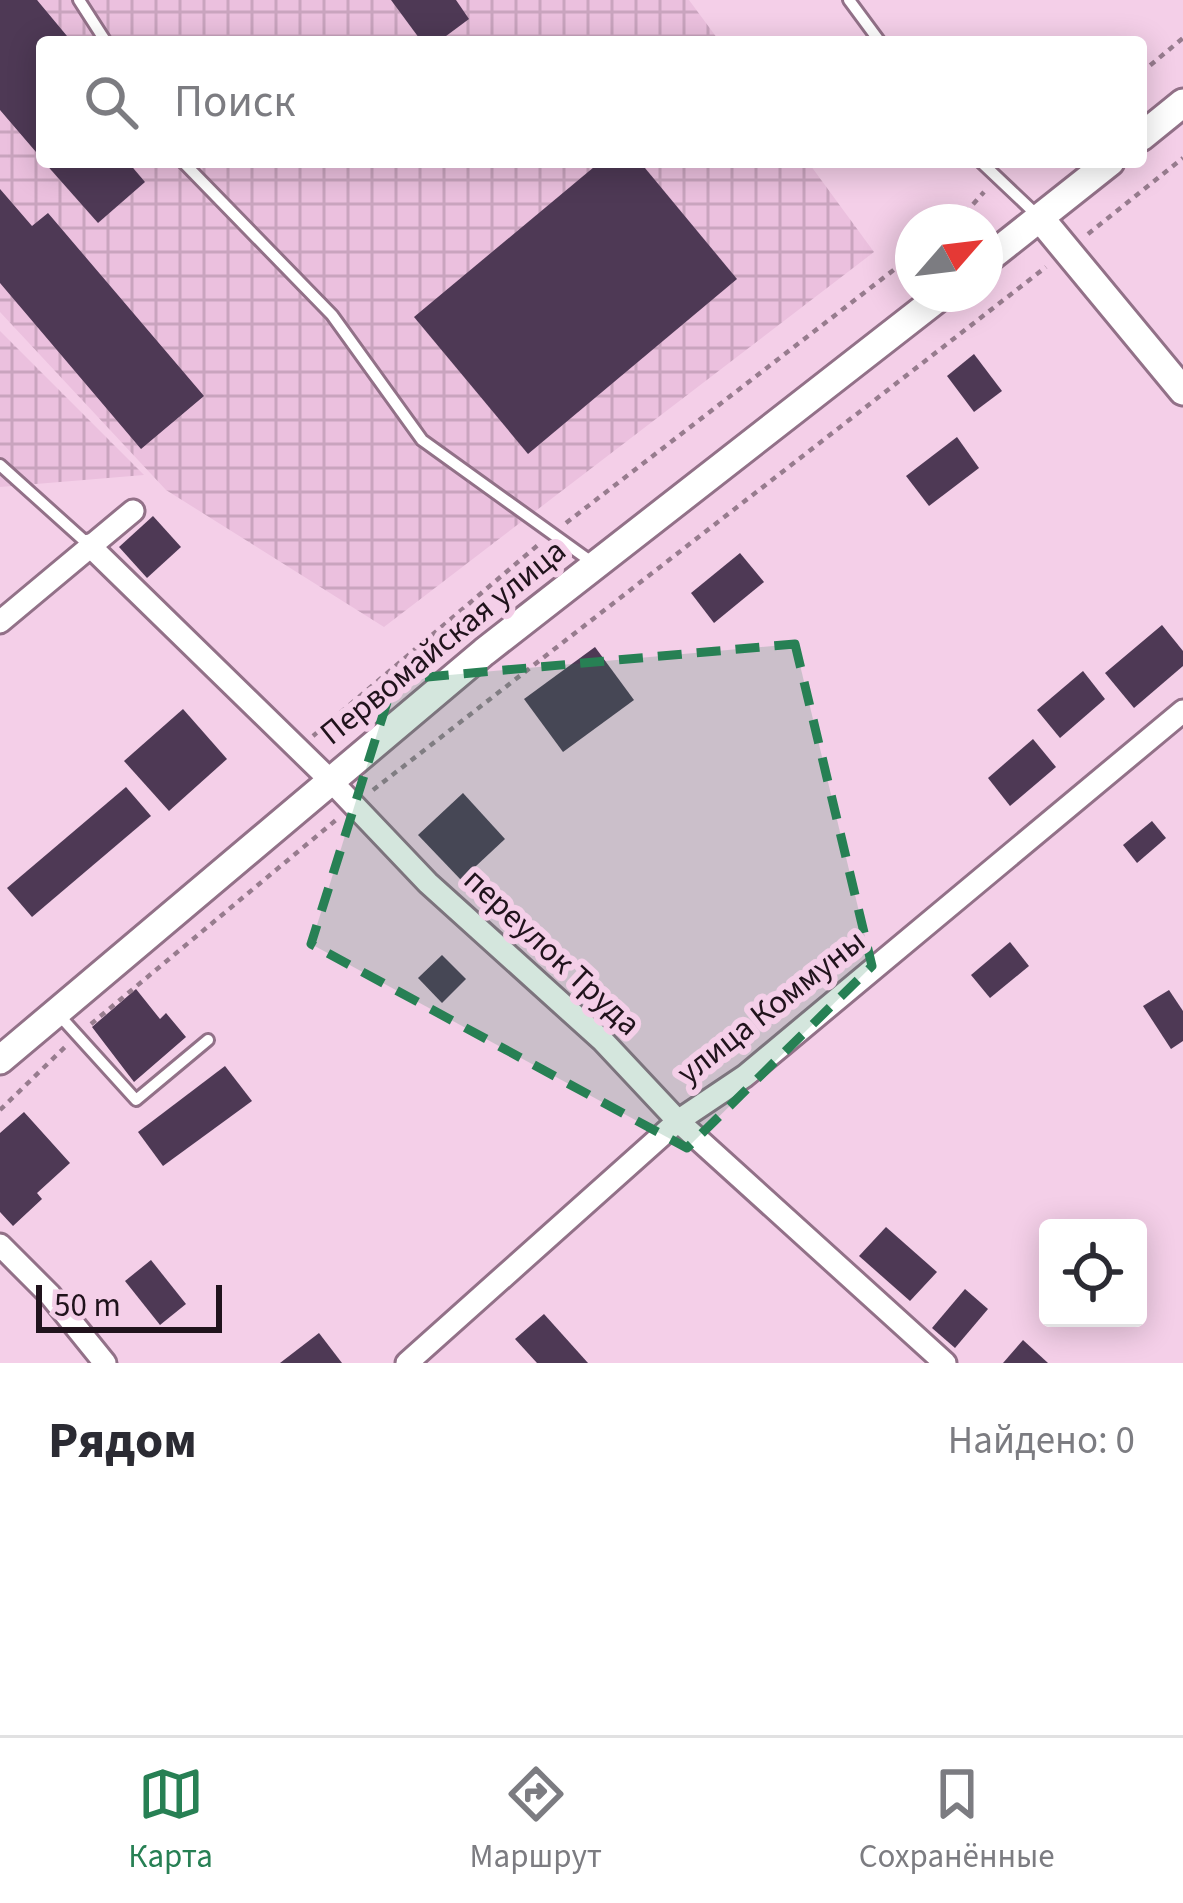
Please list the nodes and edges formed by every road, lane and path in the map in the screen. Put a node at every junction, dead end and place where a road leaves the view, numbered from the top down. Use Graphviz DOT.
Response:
graph roads {
  1 [pos="79,0"];
  2 [pos="849,0"];
  3 [pos="102,36"];
  4 [pos="876,36"];
  5 [pos="1183,38"];
  6 [pos="1147,69"];
  7 [pos="1183,103"];
  8 [pos="1147,132"];
  9 [pos="1183,158"];
  10 [pos="188,168"];
  11 [pos="987,168"];
  12 [pos="1102,168"];
  13 [pos="1040,218"];
  14 [pos="1003,247"];
  15 [pos="1066,250"];
  16 [pos="895,270"];
  17 [pos="920,312"];
  18 [pos="1183,391"];
  19 [pos="0,465"];
  20 [pos="133,511"];
  21 [pos="552,533"];
  22 [pos="89,545"];
  23 [pos="596,565"];
  24 [pos="0,622"];
  25 [pos="1183,711"];
  26 [pos="297,749"];
  27 [pos="330,780"];
  28 [pos="354,805"];
  29 [pos="56,1012"];
  30 [pos="77,1035"];
  31 [pos="208,1040"];
  32 [pos="0,1060"];
  33 [pos="0,1110"];
  34 [pos="678,1121"];
  35 [pos="0,1245"];
  36 [pos="105,1363"];
  37 [pos="407,1363"];
  38 [pos="945,1363"];
  1 -- 3 [label="lane"];
  2 -- 4 [label="lane"];
  5 -- 6 [label="path"];
  7 -- 8 [label="main road"];
  9 -- 15 [label="path"];
  10 -- 21 [label="lane"];
  11 -- 13 [label="lane"];
  12 -- 13 [label="main road"];
  13 -- 14 [label="main road"];
  13 -- 15 [label="main road"];
  15 -- 18 [label="main road"];
  15 -- 28 [label="path"];
  16 -- 21 [label="path"];
  17 -- 23 [label="main road, Первомайская улица"];
  19 -- 22 [label="lane"];
  20 -- 22 [label="street"];
  21 -- 23 [label="lane"];
  21 -- 26 [label="path"];
  22 -- 24 [label="street"];
  22 -- 26 [label="street, переулок Труда"];
  23 -- 27 [label="main road, Первомайская улица"];
  25 -- 34 [label="street, улица Коммуны"];
  26 -- 27 [label="street, переулок Труда"];
  27 -- 28 [label="street, переулок Труда"];
  27 -- 29 [label="main road, Первомайская улица"];
  28 -- 30 [label="path"];
  28 -- 34 [label="street, переулок Труда"];
  29 -- 30 [label="lane"];
  29 -- 32 [label="main road, Первомайская улица"];
  30 -- 31 [label="lane"];
  30 -- 33 [label="path"];
  34 -- 37 [label="street, улица Коммуны"];
  34 -- 38 [label="street, переулок Труда"];
  35 -- 36 [label="street"];
}
